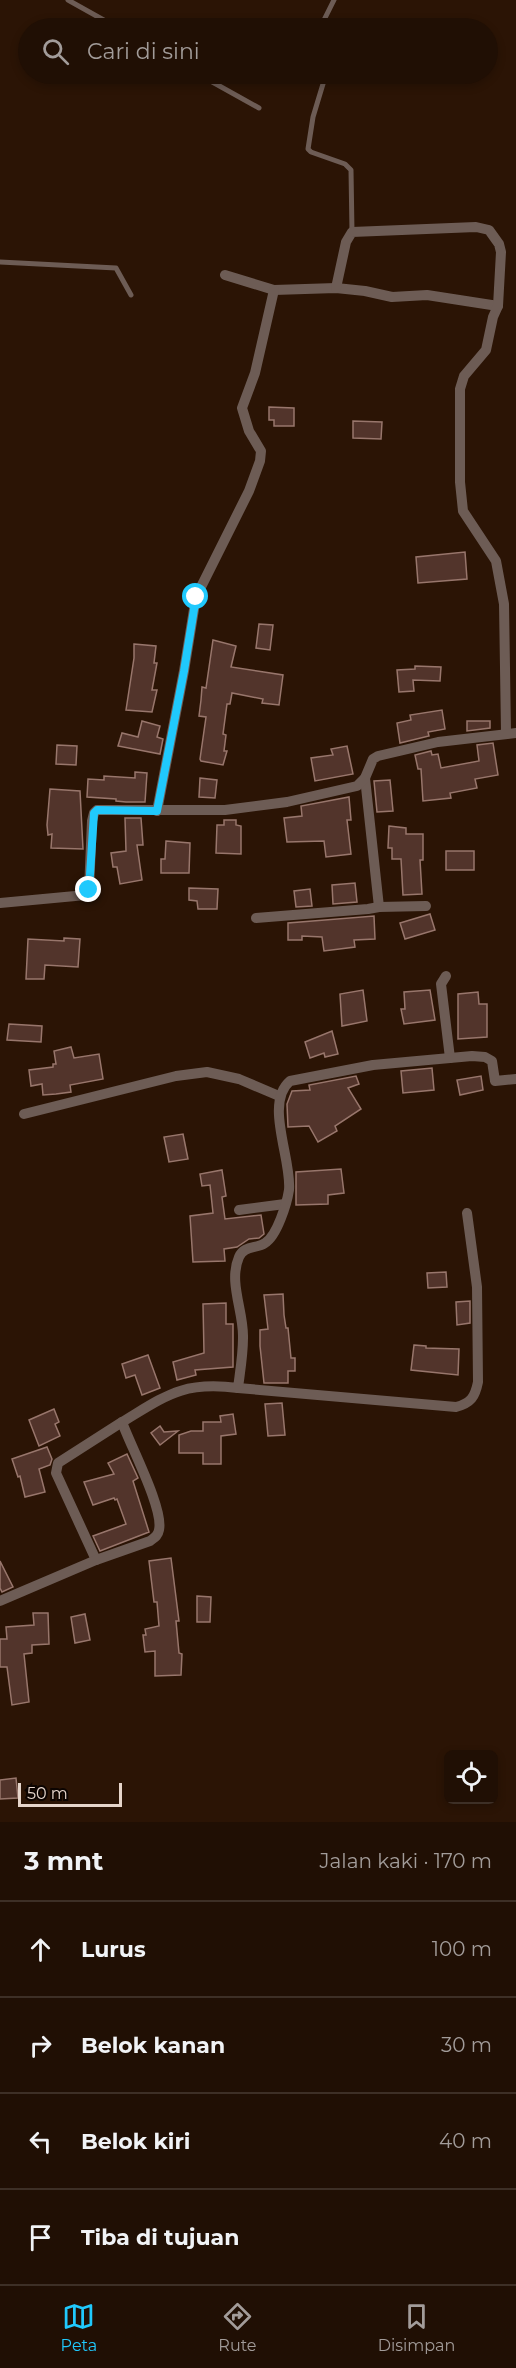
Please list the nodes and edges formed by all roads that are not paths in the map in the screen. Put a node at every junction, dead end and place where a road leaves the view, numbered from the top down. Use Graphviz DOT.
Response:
graph roads {
  1 [pos="68,0"];
  2 [pos="334,0"];
  3 [pos="100,18"];
  4 [pos="325,18"];
  5 [pos="216,84"];
  6 [pos="323,84"];
  7 [pos="259,108"];
  8 [pos="352,232"];
  9 [pos="0,262"];
  10 [pos="225,275"];
  11 [pos="336,288"];
  12 [pos="273,290"];
  13 [pos="131,295"];
  14 [pos="498,306"];
  15 [pos="511,732"];
  16 [pos="364,778"];
  17 [pos="157,811"];
  18 [pos="0,903"];
  19 [pos="426,906"];
  20 [pos="379,907"];
  21 [pos="256,918"];
  22 [pos="446,976"];
  23 [pos="450,1058"];
  24 [pos="516,1079"];
  25 [pos="279,1096"];
  26 [pos="24,1114"];
  27 [pos="285,1204"];
  28 [pos="239,1209"];
  29 [pos="467,1213"];
  30 [pos="238,1388"];
  31 [pos="122,1422"];
  32 [pos="96,1560"];
  33 [pos="0,1601"];
  1 -- 3 [label="lane"];
  2 -- 4 [label="lane"];
  5 -- 7 [label="lane"];
  6 -- 8 [label="lane"];
  8 -- 11 [label="street"];
  8 -- 14 [label="street"];
  9 -- 13 [label="lane"];
  10 -- 12 [label="street"];
  11 -- 12 [label="street"];
  11 -- 14 [label="street"];
  12 -- 17 [label="street"];
  14 -- 15 [label="street"];
  15 -- 16 [label="street"];
  16 -- 17 [label="street"];
  16 -- 20 [label="street"];
  17 -- 18 [label="street"];
  19 -- 20 [label="street"];
  20 -- 21 [label="street"];
  22 -- 23 [label="street"];
  23 -- 24 [label="street"];
  23 -- 25 [label="street"];
  25 -- 26 [label="street"];
  25 -- 27 [label="street"];
  27 -- 28 [label="street"];
  27 -- 30 [label="street"];
  29 -- 30 [label="street"];
  30 -- 31 [label="street"];
  31 -- 32 [label="street"];
  31 -- 32 [label="street"];
  32 -- 33 [label="street"];
}
